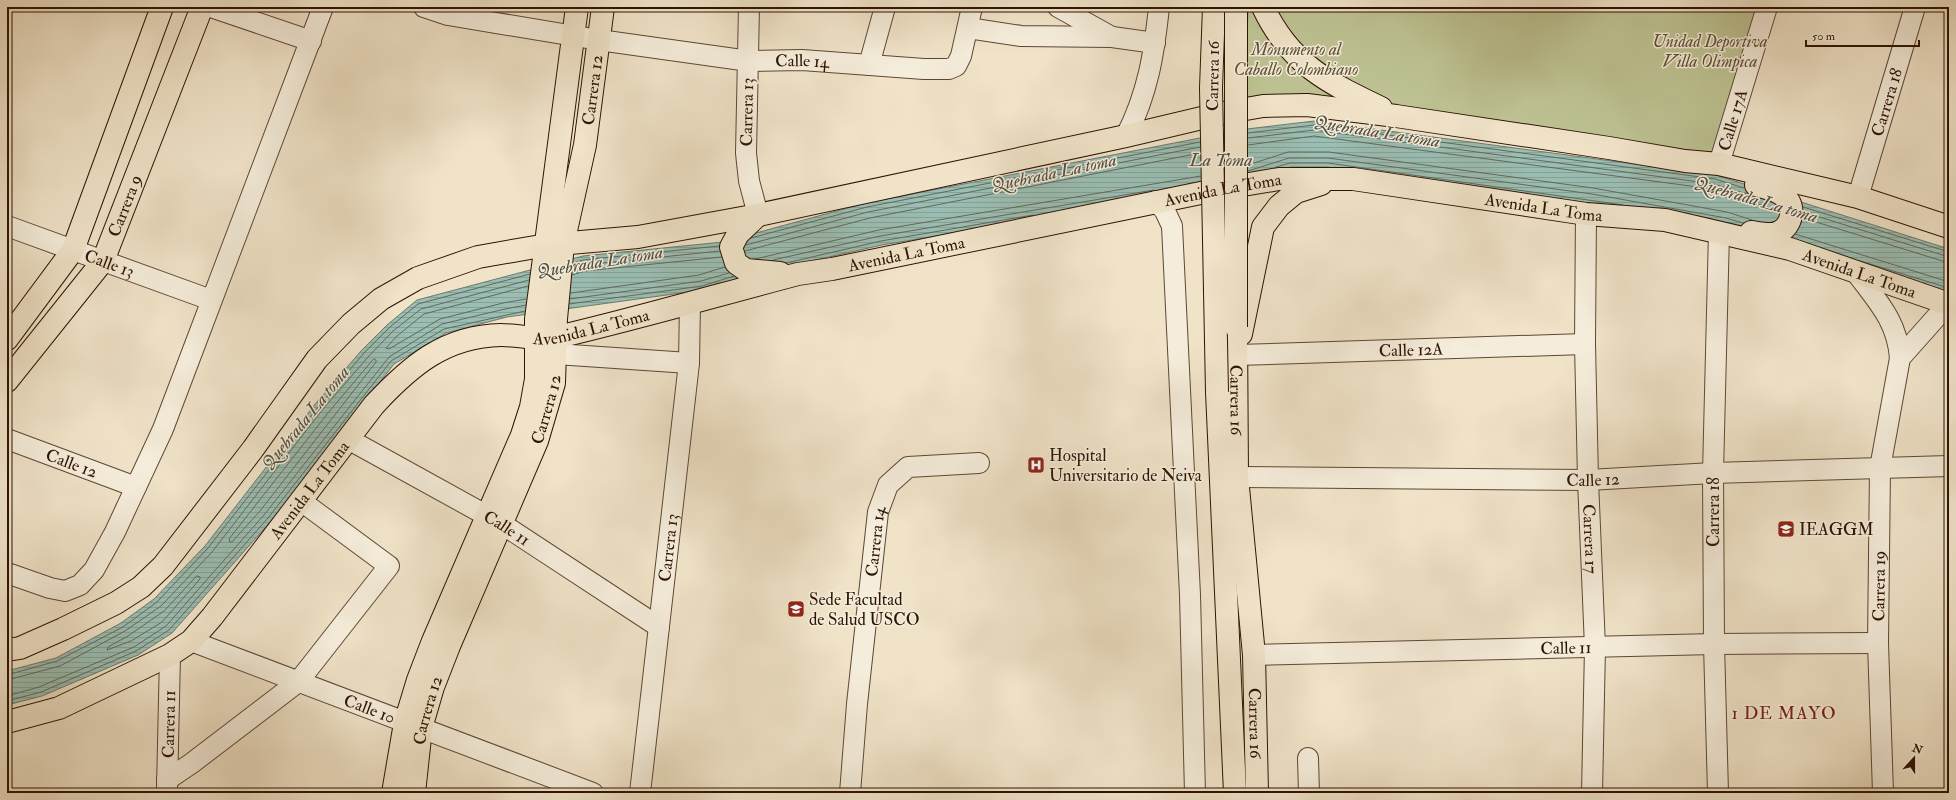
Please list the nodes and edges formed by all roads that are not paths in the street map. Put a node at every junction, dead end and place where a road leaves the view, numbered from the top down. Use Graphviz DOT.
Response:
graph roads {
  1 [pos="162,7"];
  2 [pos="202,7"];
  3 [pos="211,7"];
  4 [pos="323,7"];
  5 [pos="424,7"];
  6 [pos="577,7"];
  7 [pos="603,7"];
  8 [pos="749,7"];
  9 [pos="885,7"];
  10 [pos="972,7"];
  11 [pos="1058,7"];
  12 [pos="1159,7"];
  13 [pos="1214,7"];
  14 [pos="1236,7"];
  15 [pos="1263,7"];
  16 [pos="1768,7"];
  17 [pos="1915,7"];
  18 [pos="968,28"];
  19 [pos="574,35"];
  20 [pos="1112,37"];
  21 [pos="599,40"];
  22 [pos="310,41"];
  23 [pos="1155,43"];
  24 [pos="748,61"];
  25 [pos="869,65"];
  26 [pos="1396,116"];
  27 [pos="1126,136"];
  28 [pos="1686,161"];
  29 [pos="1719,164"];
  30 [pos="1353,179"];
  31 [pos="1858,197"];
  32 [pos="1156,201"];
  33 [pos="1586,214"];
  34 [pos="758,215"];
  35 [pos="1665,220"];
  36 [pos="7,226"];
  37 [pos="1949,227"];
  38 [pos="1719,232"];
  39 [pos="555,249"];
  40 [pos="73,250"];
  41 [pos="103,261"];
  42 [pos="1855,271"];
  43 [pos="798,274"];
  44 [pos="211,300"];
  45 [pos="690,303"];
  46 [pos="1949,304"];
  47 [pos="10,329"];
  48 [pos="548,333"];
  49 [pos="1585,344"];
  50 [pos="1237,353"];
  51 [pos="1900,358"];
  52 [pos="689,363"];
  53 [pos="7,381"];
  54 [pos="7,439"];
  55 [pos="348,439"];
  56 [pos="979,464"];
  57 [pos="1949,466"];
  58 [pos="1880,468"];
  59 [pos="1713,473"];
  60 [pos="1237,477"];
  61 [pos="1588,480"];
  62 [pos="136,487"];
  63 [pos="301,501"];
  64 [pos="495,520"];
  65 [pos="7,573"];
  66 [pos="659,627"];
  67 [pos="191,641"];
  68 [pos="1878,643"];
  69 [pos="1714,644"];
  70 [pos="1594,647"];
  71 [pos="7,650"];
  72 [pos="170,655"];
  73 [pos="1254,655"];
  74 [pos="298,682"];
  75 [pos="7,722"];
  76 [pos="413,725"];
  77 [pos="1308,758"];
  78 [pos="167,786"];
  79 [pos="394,793"];
  80 [pos="414,793"];
  81 [pos="592,793"];
  82 [pos="640,793"];
  83 [pos="850,793"];
  84 [pos="1196,793"];
  85 [pos="1235,793"];
  86 [pos="1257,793"];
  87 [pos="1309,793"];
  88 [pos="1592,793"];
  89 [pos="1718,793"];
  90 [pos="1883,793"];
  1 -- 40 [label="main road, Carrera 9"];
  2 -- 41 [label="main road, Carrera 9"];
  3 -- 22 [label="street"];
  4 -- 22 [label="street"];
  5 -- 19 [label="street, Calle 14"];
  6 -- 19 [label="main road, Carrera 12"];
  7 -- 21 [label="main road, Carrera 12"];
  8 -- 24 [label="street, Carrera 13"];
  9 -- 25 [label="street"];
  10 -- 18 [label="street, Calle 14"];
  11 -- 20 [label="street"];
  12 -- 23 [label="street"];
  13 -- 85 [label="main road, Carrera 16, bridge"];
  14 -- 50 [label="main road, Carrera 16, bridge"];
  15 -- 26 [label="main road"];
  16 -- 29 [label="street, Calle 17A"];
  17 -- 31 [label="street, Carrera 18"];
  18 -- 20 [label="street"];
  18 -- 25 [label="street, Calle 14"];
  19 -- 21 [label="street, Calle 14"];
  19 -- 39 [label="main road, Carrera 12"];
  20 -- 23 [label="street"];
  21 -- 24 [label="street, Calle 14"];
  21 -- 39 [label="main road, Carrera 12"];
  22 -- 44 [label="street"];
  23 -- 27 [label="street"];
  24 -- 25 [label="street, Calle 14"];
  24 -- 34 [label="street, Carrera 13"];
  26 -- 27 [label="main road"];
  26 -- 28 [label="main road"];
  27 -- 34 [label="main road"];
  28 -- 29 [label="main road"];
  28 -- 35 [label="main road"];
  29 -- 31 [label="main road"];
  30 -- 32 [label="main road, Avenida La Toma"];
  30 -- 33 [label="main road, Avenida La Toma"];
  30 -- 50 [label="main road"];
  31 -- 37 [label="main road"];
  32 -- 43 [label="main road, Avenida La Toma"];
  32 -- 84 [label="street"];
  33 -- 35 [label="main road, Avenida La Toma"];
  33 -- 49 [label="street, Carrera 17"];
  34 -- 39 [label="main road"];
  34 -- 43 [label="main road"];
  35 -- 38 [label="main road, Avenida La Toma"];
  36 -- 40 [label="street, Calle 13"];
  38 -- 42 [label="main road, Avenida La Toma"];
  38 -- 59 [label="street, Carrera 18"];
  39 -- 48 [label="main road, Carrera 12"];
  39 -- 71 [label="main road"];
  40 -- 41 [label="street, Calle 13"];
  40 -- 47 [label="main road, Carrera 9"];
  41 -- 44 [label="street, Calle 13"];
  41 -- 53 [label="main road, Carrera 9"];
  42 -- 46 [label="main road, Avenida La Toma"];
  42 -- 51 [label="street"];
  43 -- 45 [label="main road, Avenida La Toma"];
  44 -- 62 [label="street"];
  45 -- 48 [label="main road, Avenida La Toma"];
  45 -- 52 [label="street, Carrera 13"];
  46 -- 51 [label="street"];
  48 -- 52 [label="street"];
  48 -- 55 [label="main road, Avenida La Toma"];
  48 -- 64 [label="main road, Carrera 12"];
  49 -- 50 [label="street, Calle 12A"];
  49 -- 61 [label="street, Carrera 17"];
  50 -- 60 [label="main road, Carrera 16"];
  51 -- 58 [label="street, Carrera 19"];
  52 -- 66 [label="street, Carrera 13"];
  54 -- 62 [label="street, Calle 12"];
  55 -- 63 [label="main road, Avenida La Toma"];
  55 -- 64 [label="street, Calle 11"];
  56 -- 83 [label="street, Carrera 14"];
  57 -- 58 [label="street, Calle 12"];
  58 -- 59 [label="street, Calle 12"];
  58 -- 68 [label="street, Carrera 19"];
  59 -- 61 [label="street, Calle 12"];
  59 -- 69 [label="street, Carrera 18"];
  60 -- 61 [label="street, Calle 12"];
  60 -- 73 [label="main road, Carrera 16"];
  61 -- 70 [label="street, Carrera 17"];
  62 -- 65 [label="street"];
  63 -- 67 [label="main road, Avenida La Toma"];
  63 -- 74 [label="street"];
  64 -- 66 [label="street, Calle 11"];
  64 -- 76 [label="main road, Carrera 12"];
  66 -- 82 [label="street, Carrera 13"];
  67 -- 72 [label="main road, Avenida La Toma"];
  67 -- 74 [label="street, Calle 10"];
  68 -- 69 [label="street, Calle 11"];
  68 -- 90 [label="street, Carrera 19"];
  69 -- 70 [label="street, Calle 11"];
  69 -- 89 [label="street, Carrera 18"];
  70 -- 73 [label="street, Calle 11"];
  70 -- 88 [label="street, Carrera 17"];
  72 -- 75 [label="main road, Avenida La Toma"];
  72 -- 78 [label="street, Carrera 11"];
  73 -- 86 [label="main road, Carrera 16"];
  74 -- 76 [label="street, Calle 10"];
  74 -- 78 [label="street"];
  76 -- 79 [label="main road, Carrera 12"];
  76 -- 80 [label="main road, Carrera 12"];
  76 -- 81 [label="street, Calle 10"];
  77 -- 87 [label="street"];
}
